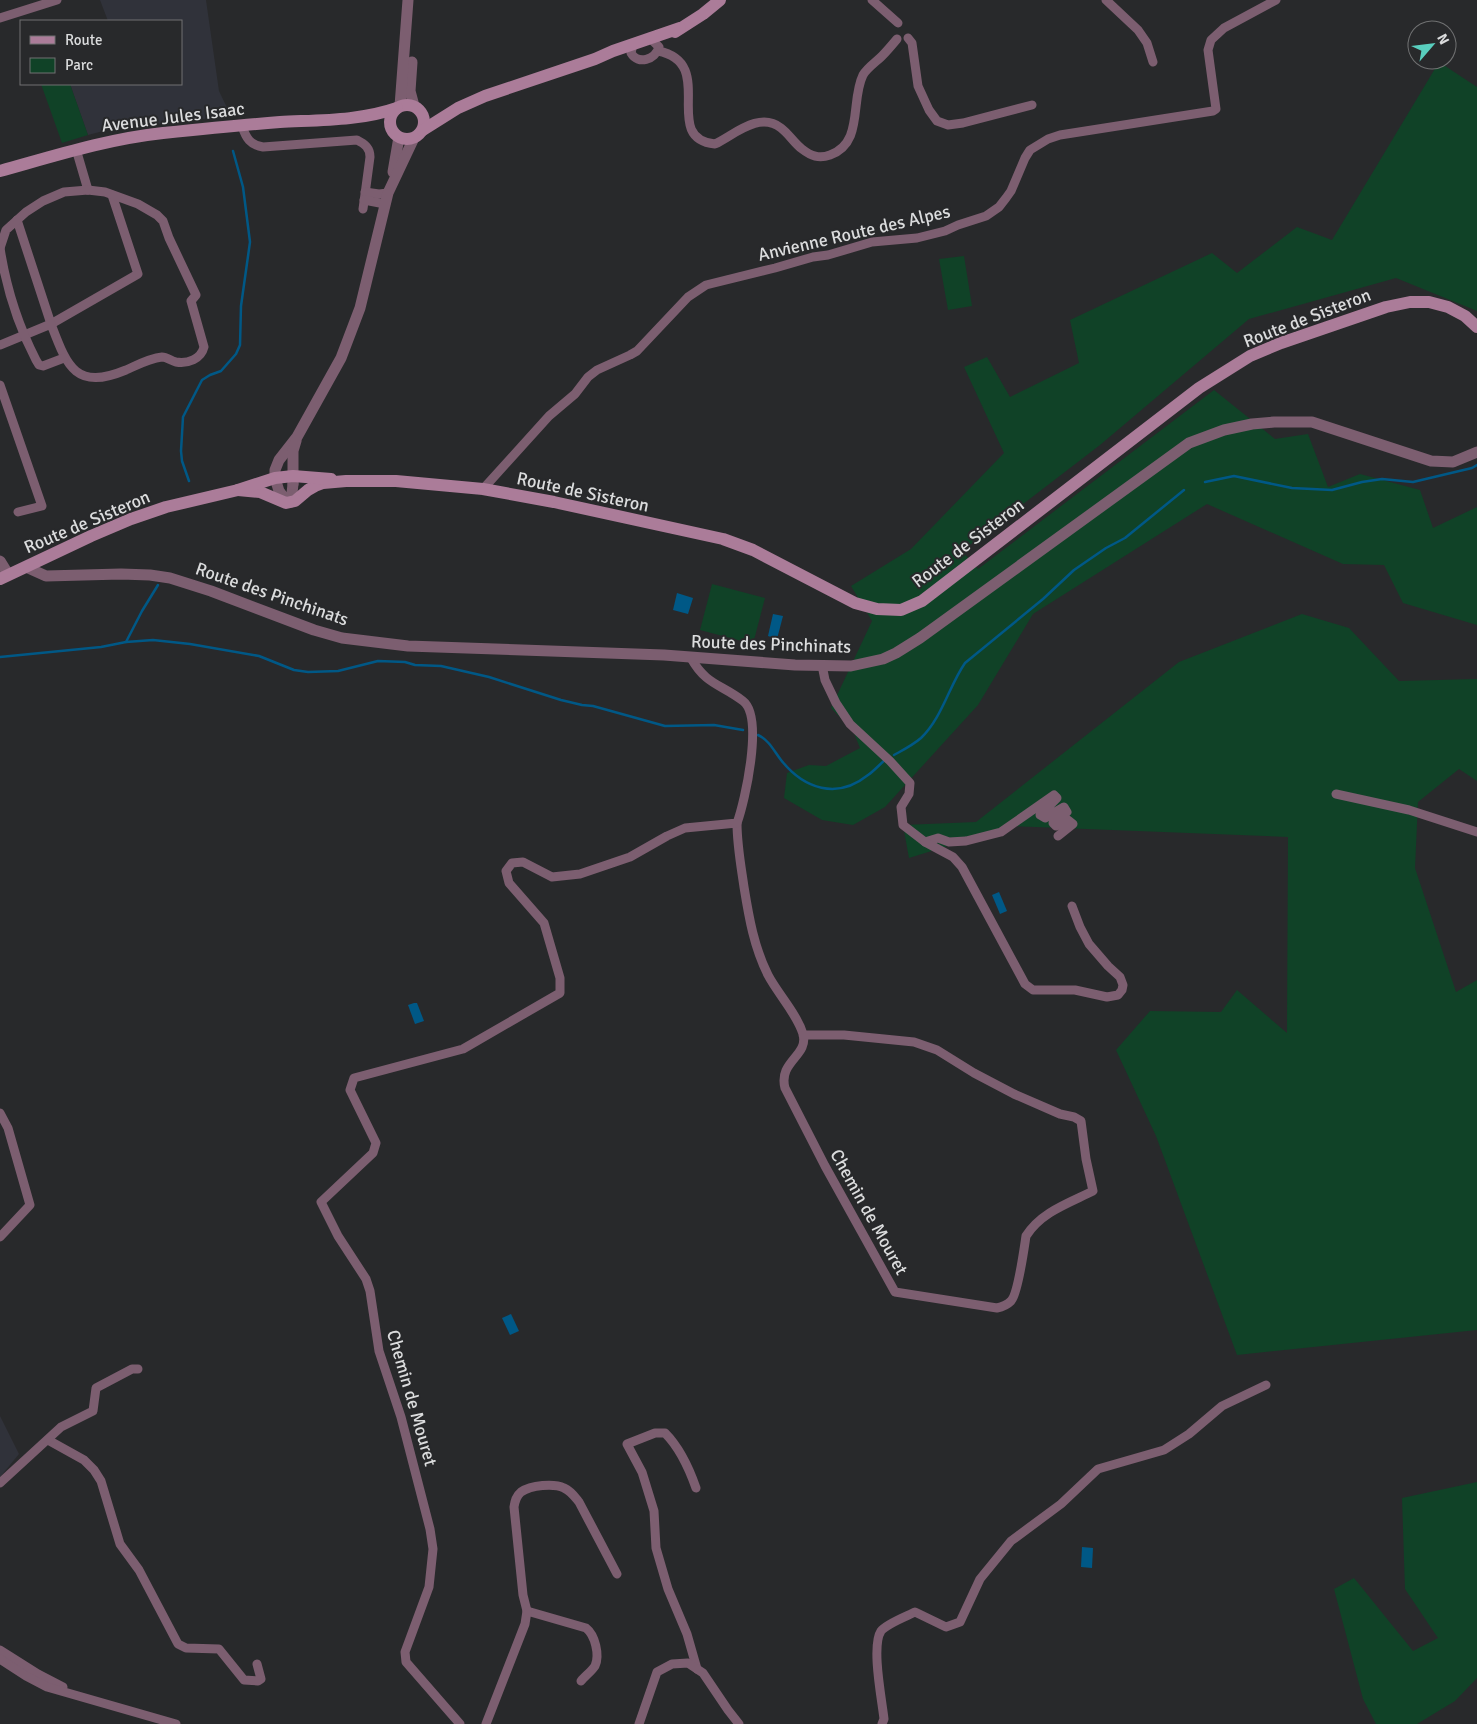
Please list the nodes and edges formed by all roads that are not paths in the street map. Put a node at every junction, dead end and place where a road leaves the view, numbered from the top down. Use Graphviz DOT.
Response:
graph roads {
  1 [pos="57,0"];
  2 [pos="408,0"];
  3 [pos="416,0"];
  4 [pos="720,0"];
  5 [pos="872,0"];
  6 [pos="1106,0"];
  7 [pos="1276,0"];
  8 [pos="0,18"];
  9 [pos="898,23"];
  10 [pos="908,38"];
  11 [pos="897,39"];
  12 [pos="656,44"];
  13 [pos="632,49"];
  14 [pos="1153,62"];
  15 [pos="1032,105"];
  16 [pos="399,107"];
  17 [pos="458,108"];
  18 [pos="418,109"];
  19 [pos="354,118"];
  20 [pos="242,126"];
  21 [pos="395,132"];
  22 [pos="418,134"];
  23 [pos="76,149"];
  24 [pos="0,171"];
  25 [pos="88,190"];
  26 [pos="388,194"];
  27 [pos="112,195"];
  28 [pos="17,220"];
  29 [pos="3,231"];
  30 [pos="0,248"];
  31 [pos="50,324"];
  32 [pos="1477,327"];
  33 [pos="25,336"];
  34 [pos="0,345"];
  35 [pos="64,358"];
  36 [pos="0,385"];
  37 [pos="297,437"];
  38 [pos="1477,452"];
  39 [pos="293,462"];
  40 [pos="275,474"];
  41 [pos="310,476"];
  42 [pos="293,479"];
  43 [pos="346,481"];
  44 [pos="483,489"];
  45 [pos="238,490"];
  46 [pos="282,499"];
  47 [pos="18,512"];
  48 [pos="0,560"];
  49 [pos="26,567"];
  50 [pos="4,576"];
  51 [pos="691,658"];
  52 [pos="822,665"];
  53 [pos="1336,794"];
  54 [pos="737,823"];
  55 [pos="1477,832"];
  56 [pos="1058,836"];
  57 [pos="925,842"];
  58 [pos="1072,906"];
  59 [pos="803,1034"];
  60 [pos="0,1113"];
  61 [pos="0,1237"];
  62 [pos="138,1369"];
  63 [pos="1266,1385"];
  64 [pos="48,1440"];
  65 [pos="0,1483"];
  66 [pos="696,1488"];
  67 [pos="617,1574"];
  68 [pos="527,1611"];
  69 [pos="0,1650"];
  70 [pos="0,1659"];
  71 [pos="256,1664"];
  72 [pos="697,1669"];
  73 [pos="581,1681"];
  74 [pos="91,1699"];
  75 [pos="176,1724"];
  76 [pos="460,1724"];
  77 [pos="486,1724"];
  78 [pos="640,1724"];
  79 [pos="739,1724"];
  80 [pos="882,1724"];
  1 -- 8 [label="street"];
  2 -- 16 [label="street"];
  3 -- 18 [label="street"];
  4 -- 12 [label="main road"];
  5 -- 9 [label="street"];
  6 -- 14 [label="street"];
  7 -- 44 [label="street, Anvienne Route des Alpes"];
  10 -- 15 [label="street"];
  11 -- 12 [label="street"];
  12 -- 13 [label="main road"];
  12 -- 13 [label="street"];
  13 -- 17 [label="main road"];
  16 -- 18 [label="main road"];
  16 -- 19 [label="main road, Avenue Jules Isaac"];
  16 -- 21 [label="main road"];
  17 -- 18 [label="main road"];
  17 -- 22 [label="main road"];
  18 -- 22 [label="main road"];
  19 -- 20 [label="main road, Avenue Jules Isaac"];
  19 -- 21 [label="main road, Avenue Jules Isaac"];
  20 -- 23 [label="main road, Avenue Jules Isaac"];
  20 -- 26 [label="street"];
  21 -- 22 [label="main road"];
  21 -- 26 [label="street"];
  22 -- 26 [label="street"];
  23 -- 24 [label="main road, Avenue Jules Isaac"];
  23 -- 25 [label="street"];
  25 -- 27 [label="street"];
  25 -- 28 [label="street"];
  26 -- 37 [label="street"];
  27 -- 31 [label="street"];
  27 -- 35 [label="street"];
  28 -- 29 [label="street"];
  28 -- 31 [label="street"];
  29 -- 30 [label="street"];
  30 -- 33 [label="street"];
  31 -- 33 [label="street"];
  31 -- 35 [label="street"];
  32 -- 44 [label="main road, Route de Sisteron"];
  33 -- 34 [label="street"];
  33 -- 35 [label="street"];
  36 -- 47 [label="street"];
  37 -- 39 [label="street"];
  37 -- 40 [label="street"];
  38 -- 52 [label="street, Route des Pinchinats"];
  39 -- 41 [label="street"];
  39 -- 42 [label="street"];
  40 -- 42 [label="main road, Route de Sisteron"];
  40 -- 45 [label="main road, Route de Sisteron"];
  40 -- 46 [label="street"];
  41 -- 42 [label="main road, Route de Sisteron"];
  41 -- 43 [label="main road, Route de Sisteron"];
  42 -- 46 [label="street"];
  43 -- 44 [label="main road, Route de Sisteron"];
  43 -- 46 [label="main road, Route de Sisteron"];
  45 -- 46 [label="main road, Route de Sisteron"];
  45 -- 49 [label="main road, Route de Sisteron"];
  48 -- 50 [label="street"];
  49 -- 50 [label="main road, Route de Sisteron"];
  49 -- 51 [label="street, Route des Pinchinats"];
  51 -- 52 [label="street, Route des Pinchinats"];
  51 -- 54 [label="street"];
  52 -- 57 [label="street"];
  53 -- 55 [label="street"];
  54 -- 59 [label="street"];
  54 -- 76 [label="street, Chemin de Mouret"];
  56 -- 57 [label="street"];
  57 -- 58 [label="street"];
  59 -- 59 [label="street, Chemin de Mouret"];
  60 -- 61 [label="street"];
  62 -- 64 [label="street"];
  63 -- 80 [label="street"];
  64 -- 65 [label="street"];
  64 -- 71 [label="street"];
  66 -- 72 [label="street"];
  67 -- 68 [label="street"];
  68 -- 73 [label="street"];
  68 -- 77 [label="street"];
  69 -- 74 [label="street"];
  70 -- 74 [label="street"];
  72 -- 78 [label="street"];
  72 -- 79 [label="street"];
  74 -- 75 [label="street"];
}
